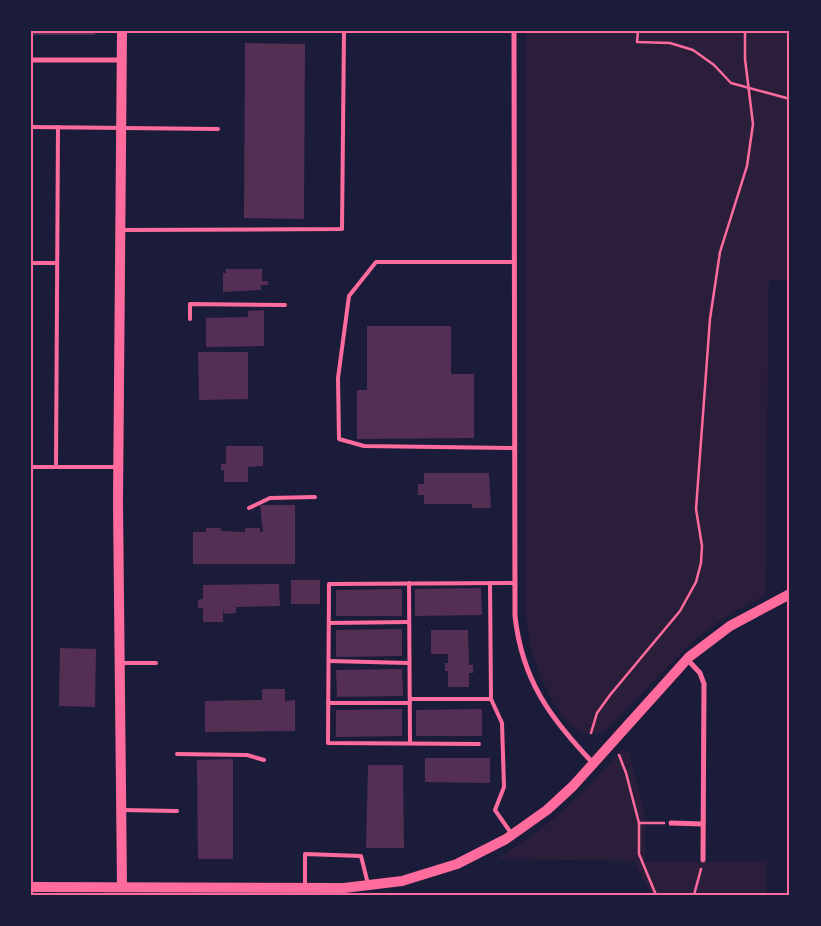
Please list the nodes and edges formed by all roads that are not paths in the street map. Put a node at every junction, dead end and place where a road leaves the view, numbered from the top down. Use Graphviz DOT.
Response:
graph roads {
  1 [pos="122,31"];
  2 [pos="344,31"];
  3 [pos="514,31"];
  4 [pos="31,60"];
  5 [pos="122,60"];
  6 [pos="31,127"];
  7 [pos="58,127"];
  8 [pos="122,127"];
  9 [pos="218,129"];
  10 [pos="120,230"];
  11 [pos="514,262"];
  12 [pos="31,263"];
  13 [pos="57,263"];
  14 [pos="284,305"];
  15 [pos="190,319"];
  16 [pos="514,448"];
  17 [pos="31,467"];
  18 [pos="56,467"];
  19 [pos="118,467"];
  20 [pos="315,497"];
  21 [pos="249,508"];
  22 [pos="409,583"];
  23 [pos="490,583"];
  24 [pos="514,583"];
  25 [pos="790,595"];
  26 [pos="409,622"];
  27 [pos="329,623"];
  28 [pos="687,659"];
  29 [pos="329,661"];
  30 [pos="120,662"];
  31 [pos="156,663"];
  32 [pos="409,663"];
  33 [pos="491,699"];
  34 [pos="410,701"];
  35 [pos="328,703"];
  36 [pos="410,743"];
  37 [pos="479,744"];
  38 [pos="177,754"];
  39 [pos="264,760"];
  40 [pos="593,763"];
  41 [pos="121,810"];
  42 [pos="177,811"];
  43 [pos="671,823"];
  44 [pos="703,824"];
  45 [pos="513,834"];
  46 [pos="703,860"];
  47 [pos="122,886"];
  48 [pos="369,886"];
  49 [pos="31,887"];
  50 [pos="305,889"];
  1 -- 5 [label="main road"];
  2 -- 10 [label="lane"];
  3 -- 11 [label="street"];
  4 -- 5 [label="street"];
  5 -- 8 [label="main road"];
  6 -- 7 [label="lane"];
  7 -- 8 [label="lane"];
  7 -- 13 [label="lane"];
  8 -- 9 [label="lane"];
  8 -- 10 [label="main road"];
  10 -- 19 [label="main road"];
  11 -- 16 [label="street"];
  11 -- 16 [label="lane"];
  12 -- 13 [label="lane"];
  13 -- 18 [label="lane"];
  14 -- 15 [label="lane"];
  16 -- 24 [label="street"];
  17 -- 18 [label="lane"];
  18 -- 19 [label="lane"];
  19 -- 30 [label="main road"];
  20 -- 21 [label="lane"];
  22 -- 23 [label="lane"];
  22 -- 26 [label="lane"];
  22 -- 27 [label="lane"];
  23 -- 24 [label="lane"];
  23 -- 33 [label="lane"];
  24 -- 40 [label="street"];
  25 -- 28 [label="main road"];
  26 -- 27 [label="lane"];
  26 -- 32 [label="lane"];
  27 -- 29 [label="lane"];
  28 -- 40 [label="main road"];
  28 -- 44 [label="street"];
  29 -- 32 [label="lane"];
  29 -- 35 [label="lane"];
  30 -- 31 [label="lane"];
  30 -- 41 [label="main road"];
  32 -- 34 [label="lane"];
  33 -- 34 [label="lane"];
  33 -- 45 [label="lane"];
  34 -- 35 [label="lane"];
  34 -- 36 [label="lane"];
  35 -- 36 [label="lane"];
  36 -- 37 [label="lane"];
  38 -- 39 [label="lane"];
  40 -- 45 [label="main road"];
  41 -- 42 [label="lane"];
  41 -- 47 [label="main road"];
  43 -- 44 [label="street"];
  44 -- 46 [label="street"];
  45 -- 48 [label="main road"];
  47 -- 49 [label="main road"];
  47 -- 50 [label="main road"];
  48 -- 50 [label="main road"];
  48 -- 50 [label="lane"];
}
